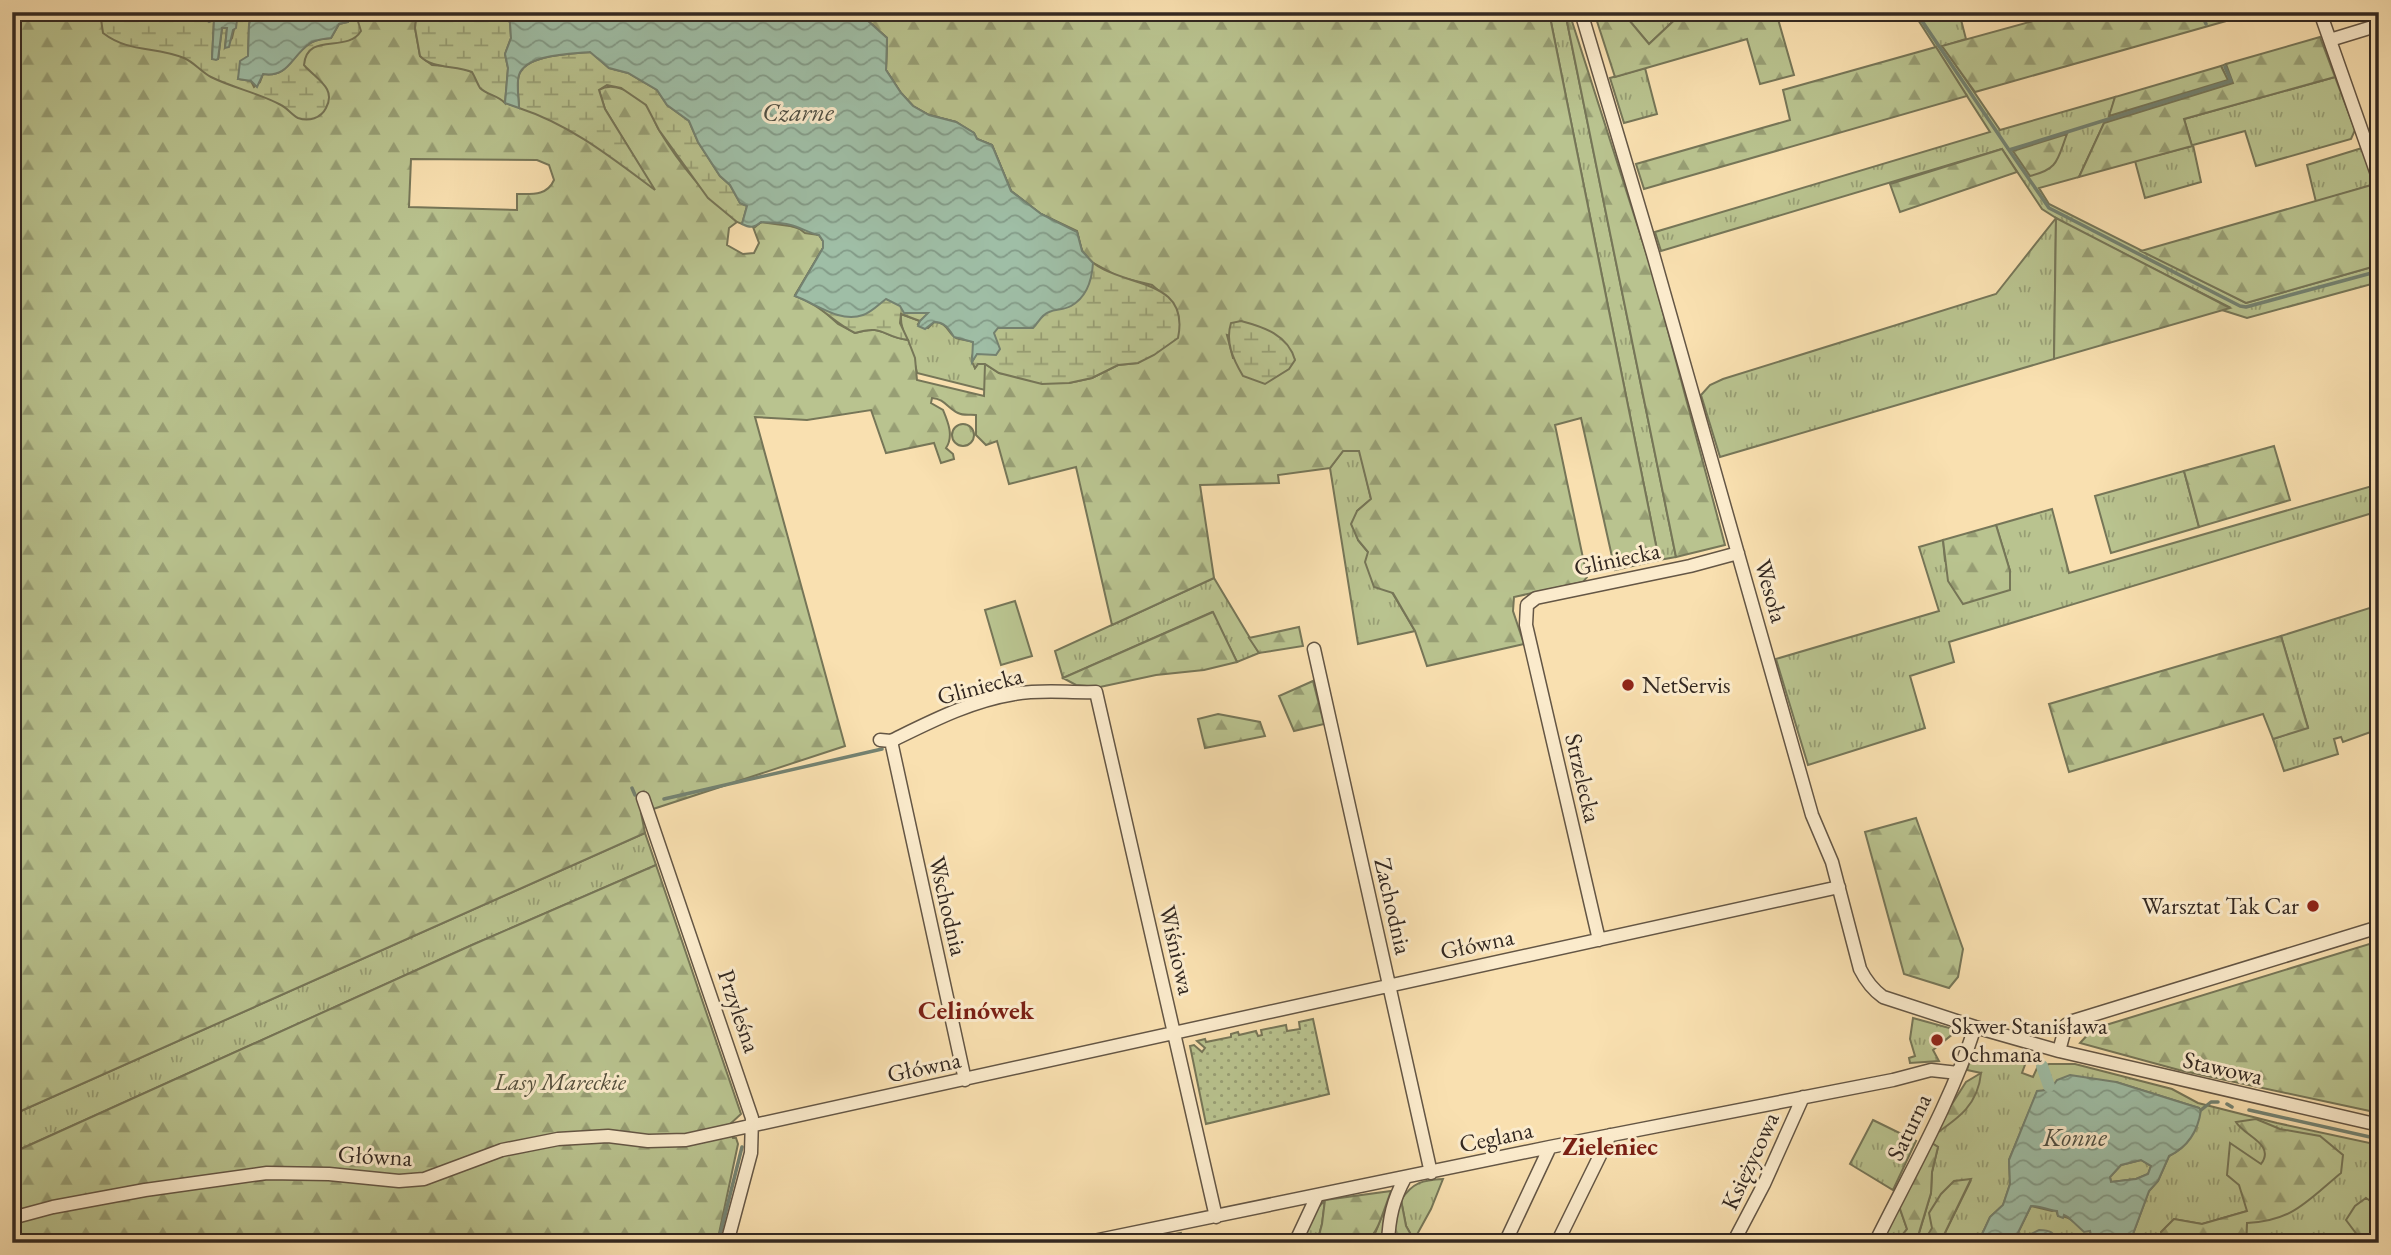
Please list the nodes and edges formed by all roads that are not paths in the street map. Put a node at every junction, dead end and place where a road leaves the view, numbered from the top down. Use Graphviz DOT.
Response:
graph roads {
  1 [pos="1581,12"];
  2 [pos="2320,12"];
  3 [pos="2379,25"];
  4 [pos="2330,40"];
  5 [pos="2379,180"];
  6 [pos="1738,553"];
  7 [pos="1526,625"];
  8 [pos="1314,649"];
  9 [pos="1096,692"];
  10 [pos="886,741"];
  11 [pos="643,797"];
  12 [pos="1839,887"];
  13 [pos="2379,928"];
  14 [pos="1599,940"];
  15 [pos="1389,985"];
  16 [pos="1975,1027"];
  17 [pos="1175,1034"];
  18 [pos="2059,1051"];
  19 [pos="1958,1073"];
  20 [pos="965,1080"];
  21 [pos="1803,1097"];
  22 [pos="2379,1125"];
  23 [pos="751,1127"];
  24 [pos="1610,1135"];
  25 [pos="1550,1147"];
  26 [pos="1431,1173"];
  27 [pos="1405,1178"];
  28 [pos="1317,1196"];
  29 [pos="1216,1217"];
  30 [pos="12,1218"];
  31 [pos="727,1243"];
  32 [pos="1084,1243"];
  33 [pos="1295,1243"];
  34 [pos="1388,1243"];
  35 [pos="1505,1243"];
  36 [pos="1557,1243"];
  37 [pos="1733,1243"];
  38 [pos="1875,1243"];
  1 -- 6 [label="street, Wesoła"];
  2 -- 4 [label="street"];
  3 -- 4 [label="street"];
  4 -- 5 [label="street"];
  6 -- 7 [label="street, Gliniecka"];
  6 -- 12 [label="street, Wesoła"];
  7 -- 14 [label="street, Strzelecka"];
  8 -- 15 [label="street, Zachodnia"];
  9 -- 10 [label="street, Gliniecka"];
  9 -- 17 [label="street, Wiśniowa"];
  10 -- 20 [label="street, Wschodnia"];
  11 -- 23 [label="street, Przyleśna"];
  12 -- 14 [label="street, Główna"];
  12 -- 16 [label="street, Wesoła"];
  13 -- 18 [label="street"];
  14 -- 15 [label="street, Główna"];
  15 -- 17 [label="street, Główna"];
  15 -- 26 [label="street, Zachodnia"];
  16 -- 18 [label="street, Wesoła"];
  16 -- 19 [label="street, Saturna"];
  17 -- 20 [label="street, Główna"];
  17 -- 29 [label="street, Wiśniowa"];
  18 -- 22 [label="street, Stawowa"];
  19 -- 21 [label="street, Ceglana"];
  19 -- 38 [label="street, Saturna"];
  20 -- 23 [label="street, Główna"];
  21 -- 24 [label="street, Ceglana"];
  21 -- 37 [label="street, Księżycowa"];
  23 -- 30 [label="street, Główna"];
  23 -- 31 [label="street, Przyleśna"];
  24 -- 25 [label="street, Ceglana"];
  24 -- 36 [label="street"];
  25 -- 26 [label="street, Ceglana"];
  25 -- 35 [label="street"];
  26 -- 27 [label="street, Ceglana"];
  27 -- 28 [label="street, Ceglana"];
  27 -- 34 [label="street"];
  28 -- 29 [label="street, Ceglana"];
  28 -- 33 [label="street"];
  29 -- 32 [label="street, Ceglana"];
}
